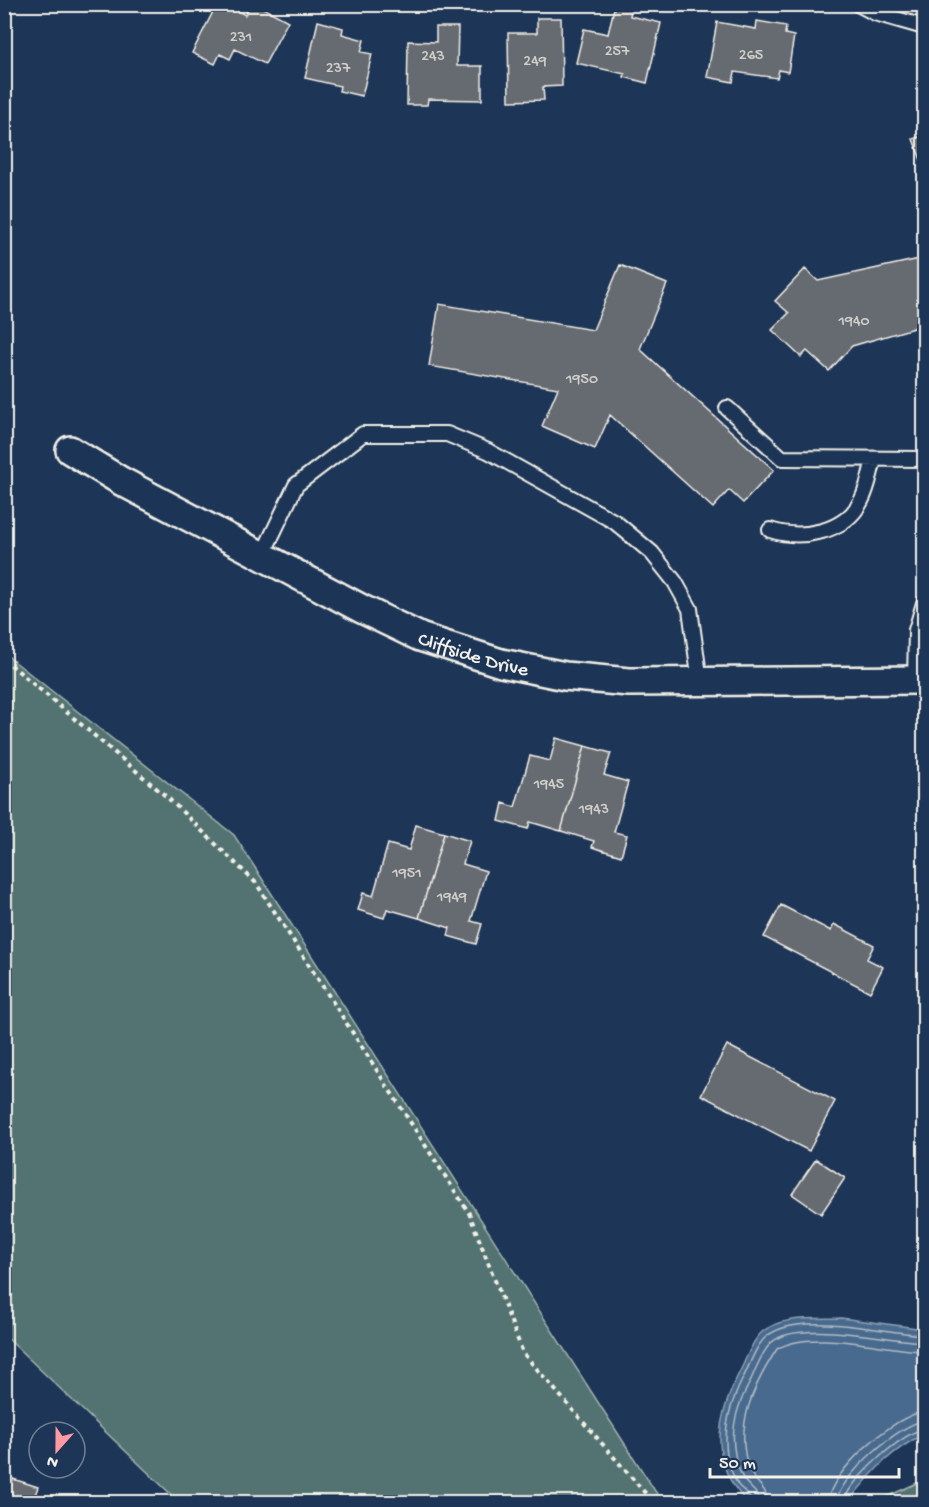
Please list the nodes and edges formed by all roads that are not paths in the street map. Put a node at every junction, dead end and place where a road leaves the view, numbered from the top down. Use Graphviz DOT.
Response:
graph roads {
  1 [pos="858,4"];
  2 [pos="924,27"];
  3 [pos="727,408"];
  4 [pos="70,450"];
  5 [pos="924,459"];
  6 [pos="874,460"];
  7 [pos="770,530"];
  8 [pos="262,556"];
  9 [pos="924,603"];
  10 [pos="920,680"];
  11 [pos="700,682"];
  1 -- 2 [label="lane"];
  3 -- 6 [label="lane"];
  4 -- 8 [label="street, Cliffside Drive"];
  5 -- 6 [label="lane"];
  6 -- 7 [label="lane"];
  8 -- 11 [label="street, Cliffside Drive"];
  8 -- 11 [label="lane"];
  9 -- 10 [label="lane"];
  10 -- 11 [label="street, Cliffside Drive"];
}
